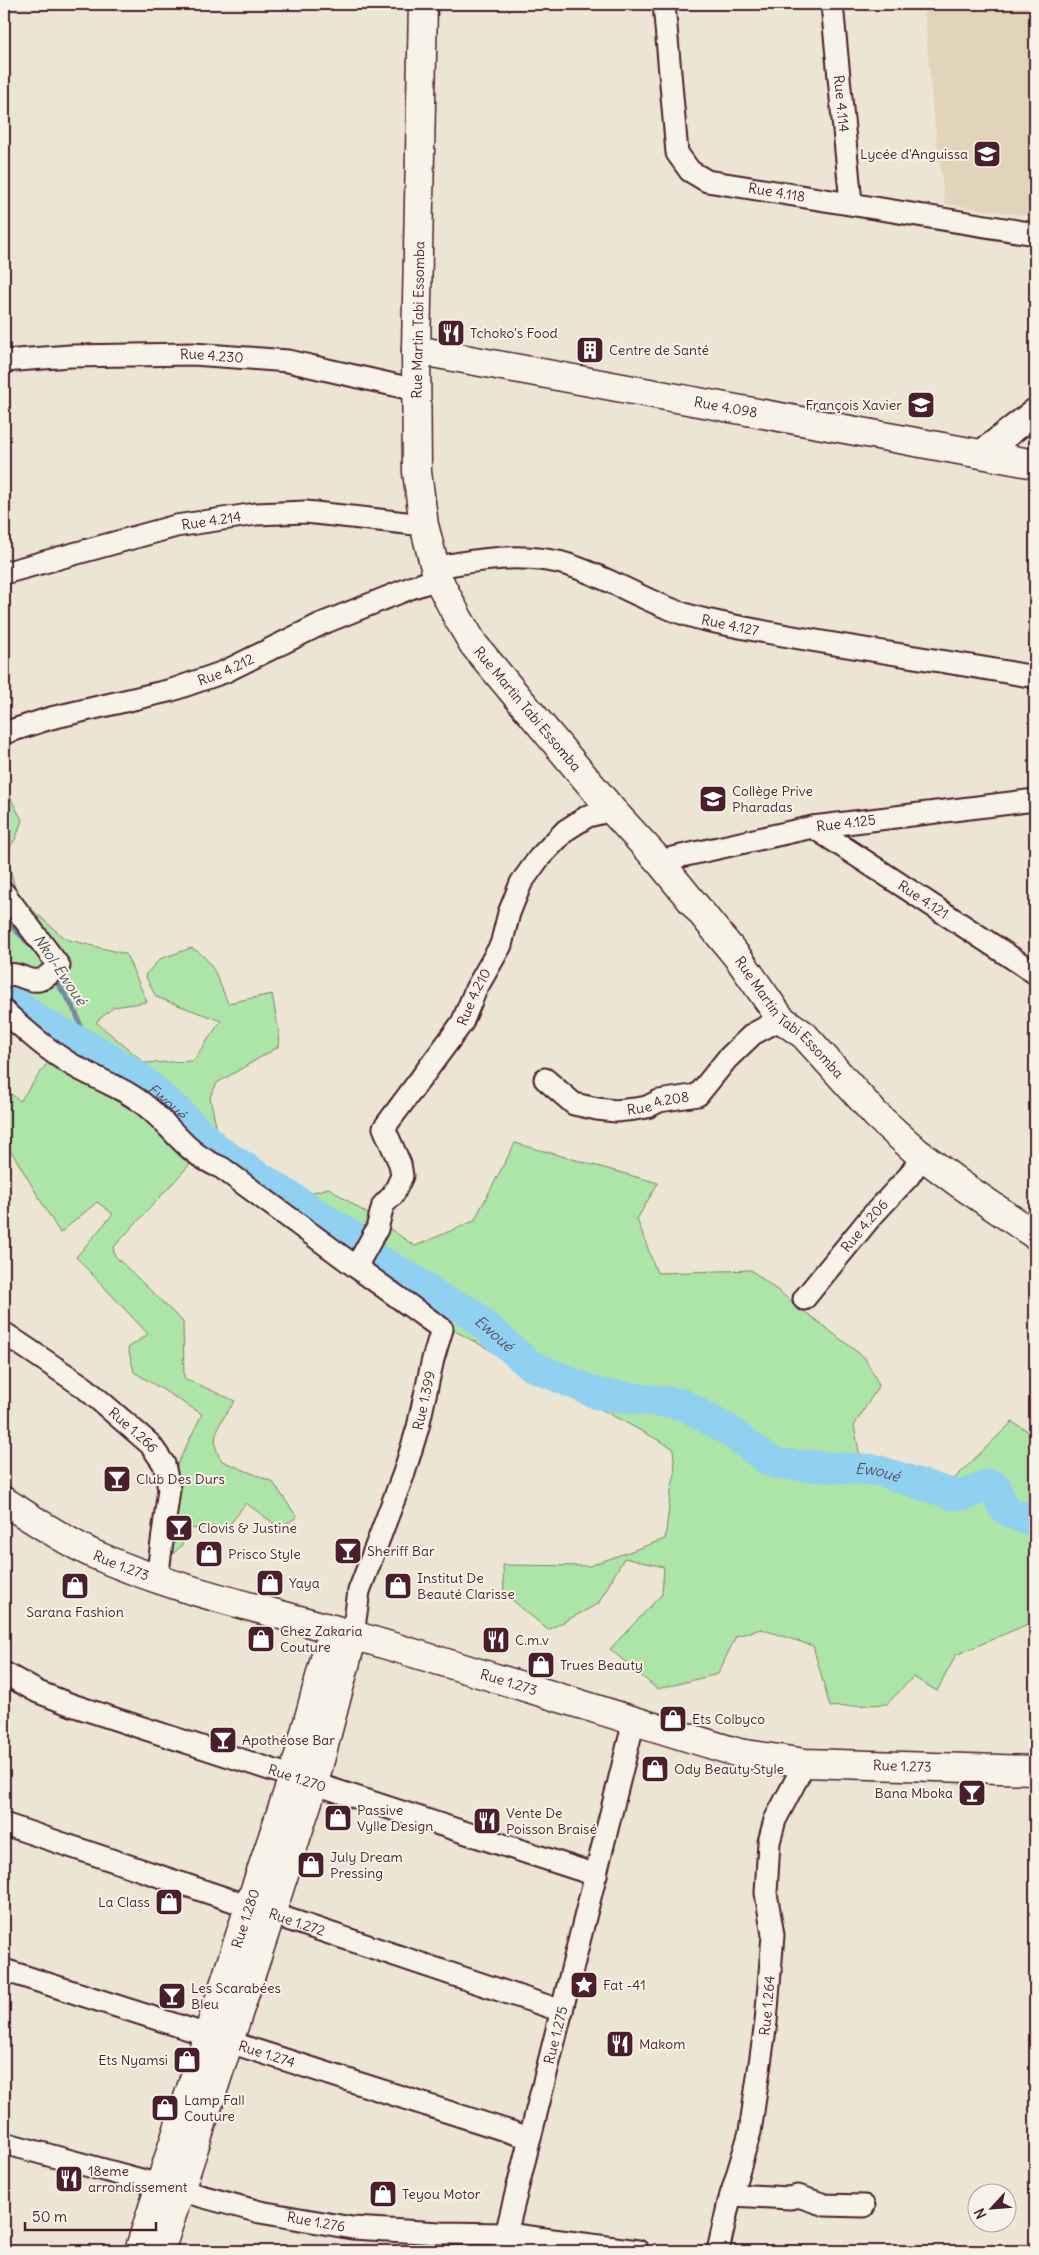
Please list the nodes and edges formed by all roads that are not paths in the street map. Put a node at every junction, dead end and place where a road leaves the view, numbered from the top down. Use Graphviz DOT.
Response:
graph roads {
  1 [pos="423,4"];
  2 [pos="664,4"];
  3 [pos="832,4"];
  4 [pos="851,203"];
  5 [pos="1035,234"];
  6 [pos="416,350"];
  7 [pos="4,361"];
  8 [pos="416,390"];
  9 [pos="1035,412"];
  10 [pos="981,454"];
  11 [pos="1035,464"];
  12 [pos="424,525"];
  13 [pos="4,573"];
  14 [pos="436,574"];
  15 [pos="1035,677"];
  16 [pos="4,733"];
  17 [pos="1031,805"];
  18 [pos="612,810"];
  19 [pos="813,827"];
  20 [pos="659,861"];
  21 [pos="4,894"];
  22 [pos="1035,973"];
  23 [pos="5,976"];
  24 [pos="4,1011"];
  25 [pos="781,1019"];
  26 [pos="545,1078"];
  27 [pos="917,1152"];
  28 [pos="1035,1235"];
  29 [pos="358,1264"];
  30 [pos="804,1299"];
  31 [pos="4,1333"];
  32 [pos="4,1501"];
  33 [pos="157,1579"];
  34 [pos="359,1591"];
  35 [pos="343,1632"];
  36 [pos="4,1673"];
  37 [pos="634,1721"];
  38 [pos="805,1762"];
  39 [pos="1035,1770"];
  40 [pos="303,1780"];
  41 [pos="4,1824"];
  42 [pos="596,1875"];
  43 [pos="259,1910"];
  44 [pos="4,1970"];
  45 [pos="562,2010"];
  46 [pos="219,2037"];
  47 [pos="530,2138"];
  48 [pos="4,2143"];
  49 [pos="170,2188"];
  50 [pos="731,2196"];
  51 [pos="864,2206"];
  52 [pos="506,2234"];
  53 [pos="139,2251"];
  54 [pos="160,2251"];
  55 [pos="638,2251"];
  56 [pos="718,2251"];
  1 -- 6 [label="main road, Rue Martin Tabi Essomba"];
  2 -- 4 [label="street, Rue 4.118"];
  3 -- 4 [label="street, Rue 4.114"];
  4 -- 5 [label="street, Rue 4.118"];
  6 -- 8 [label="main road, Rue Martin Tabi Essomba"];
  6 -- 10 [label="main road, Rue 4.098"];
  7 -- 8 [label="street, Rue 4.230"];
  8 -- 12 [label="main road, Rue Martin Tabi Essomba"];
  9 -- 10 [label="street"];
  10 -- 11 [label="main road, Rue 4.098"];
  12 -- 13 [label="street, Rue 4.214"];
  12 -- 14 [label="main road, Rue Martin Tabi Essomba"];
  14 -- 15 [label="street, Rue 4.127"];
  14 -- 16 [label="street, Rue 4.212"];
  14 -- 18 [label="main road, Rue Martin Tabi Essomba"];
  17 -- 19 [label="street, Rue 4.125"];
  18 -- 20 [label="main road, Rue Martin Tabi Essomba"];
  18 -- 29 [label="street, Rue 4.210"];
  19 -- 20 [label="street, Rue 4.125"];
  19 -- 22 [label="street, Rue 4.121"];
  20 -- 25 [label="main road, Rue Martin Tabi Essomba"];
  21 -- 23 [label="street"];
  24 -- 29 [label="street"];
  25 -- 26 [label="street, Rue 4.208"];
  25 -- 27 [label="main road, Rue Martin Tabi Essomba"];
  27 -- 28 [label="main road, Rue Martin Tabi Essomba"];
  27 -- 30 [label="street, Rue 4.206"];
  29 -- 34 [label="street, Rue 1.399"];
  31 -- 33 [label="street, Rue 1.266"];
  32 -- 33 [label="main road, Rue 1.273"];
  33 -- 35 [label="main road, Rue 1.273"];
  34 -- 35 [label="street, Rue 1.280"];
  35 -- 37 [label="main road, Rue 1.273"];
  35 -- 40 [label="main road, Rue 1.280"];
  36 -- 40 [label="street, Rue 1.270"];
  37 -- 38 [label="main road, Rue 1.273"];
  37 -- 42 [label="street, Rue 1.275"];
  38 -- 39 [label="main road, Rue 1.273"];
  38 -- 50 [label="street, Rue 1.264"];
  40 -- 42 [label="street, Rue 1.270"];
  40 -- 43 [label="main road, Rue 1.280"];
  41 -- 43 [label="street, Rue 1.272"];
  42 -- 45 [label="street, Rue 1.275"];
  43 -- 45 [label="street, Rue 1.272"];
  43 -- 46 [label="main road, Rue 1.280"];
  44 -- 46 [label="street, Rue 1.274"];
  45 -- 47 [label="street, Rue 1.275"];
  46 -- 47 [label="street, Rue 1.274"];
  46 -- 49 [label="main road, Rue 1.280"];
  47 -- 52 [label="street, Rue 1.275"];
  48 -- 49 [label="street, Rue 1.276"];
  49 -- 52 [label="street, Rue 1.276"];
  49 -- 53 [label="main road, Rue 1.280"];
  49 -- 54 [label="main road, Rue 1.280"];
  50 -- 51 [label="street"];
  50 -- 56 [label="street, Rue 1.264"];
  52 -- 55 [label="street, Rue 1.276"];
}
